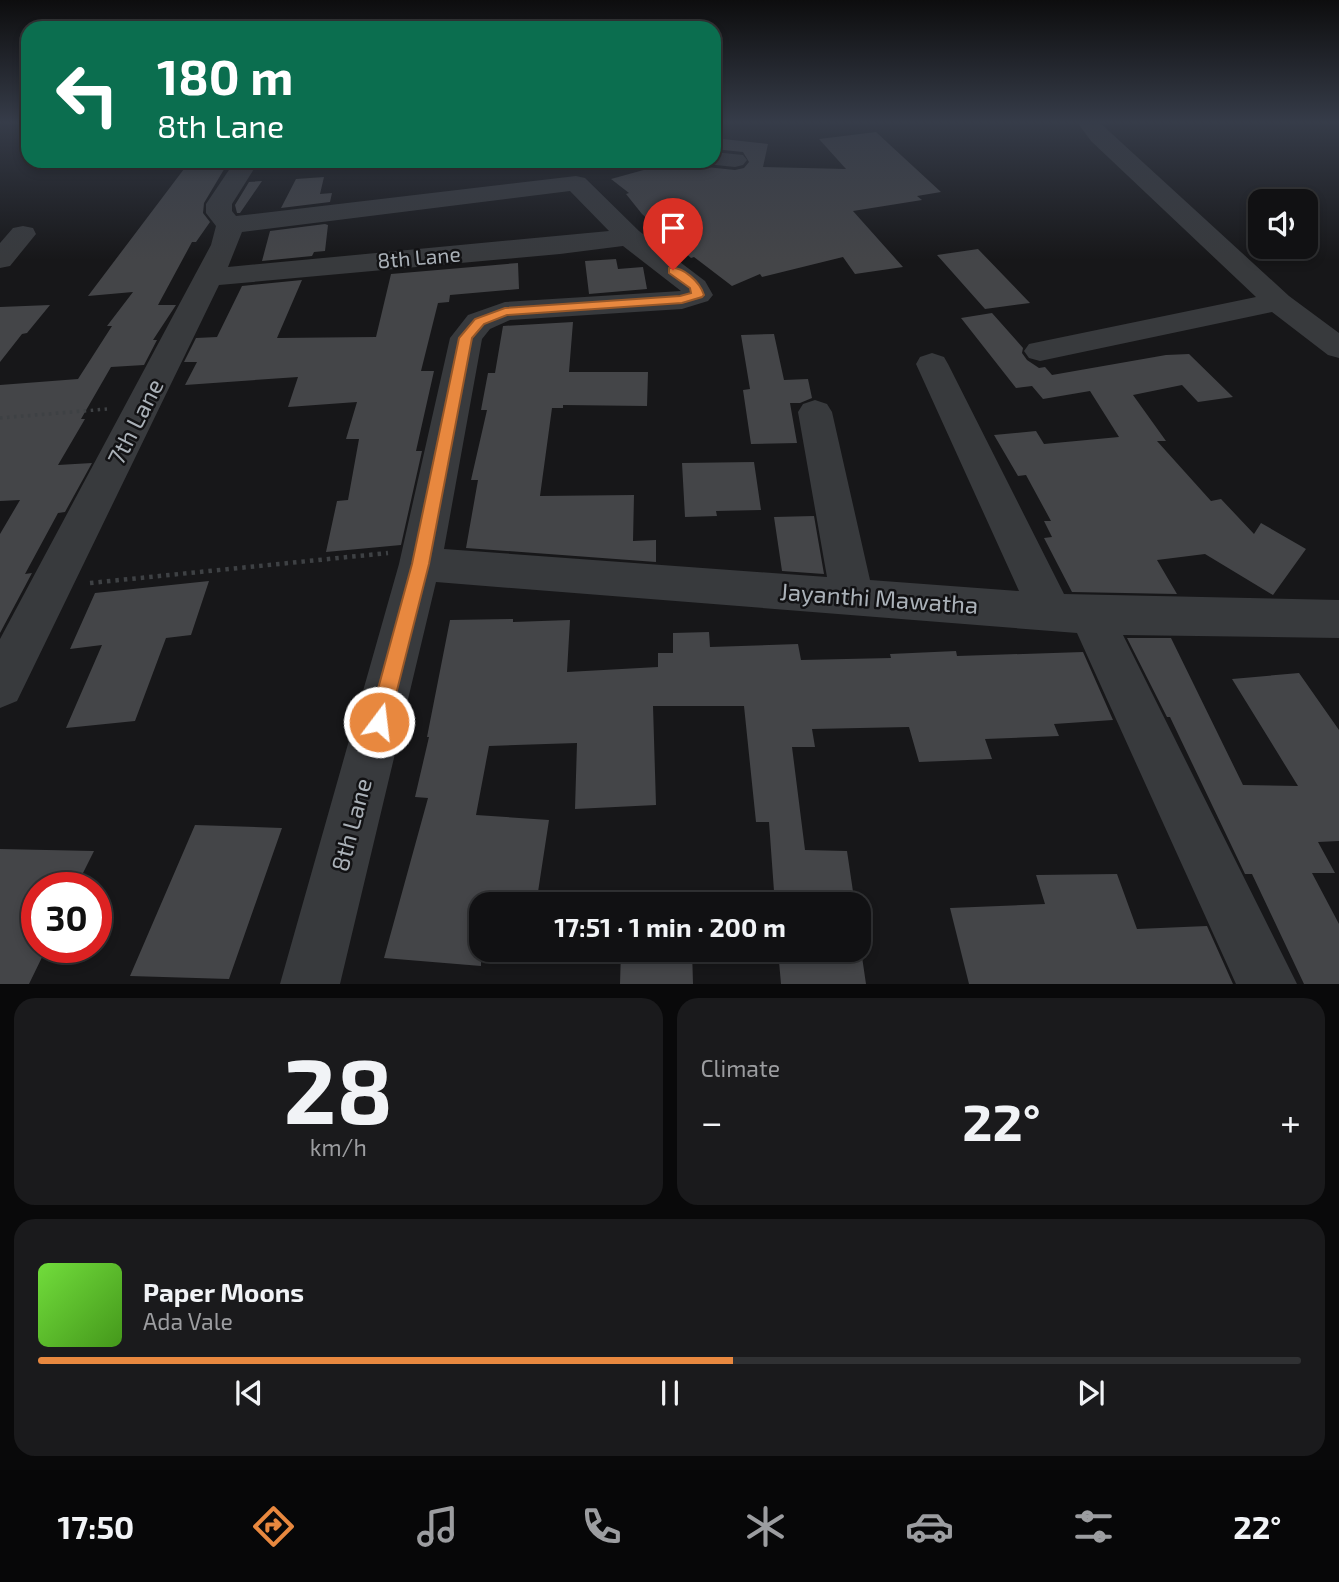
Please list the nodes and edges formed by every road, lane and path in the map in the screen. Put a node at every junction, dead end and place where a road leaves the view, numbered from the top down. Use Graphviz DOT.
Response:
graph roads {
  1 [pos="242,168"];
  2 [pos="583,168"];
  3 [pos="1133,168"];
  4 [pos="576,183"];
  5 [pos="230,225"];
  6 [pos="23,234"];
  7 [pos="629,237"];
  8 [pos="0,260"];
  9 [pos="209,277"];
  10 [pos="1278,302"];
  11 [pos="1339,348"];
  12 [pos="1040,351"];
  13 [pos="932,364"];
  14 [pos="145,406"];
  15 [pos="815,412"];
  16 [pos="0,418"];
  17 [pos="422,557"];
  18 [pos="51,587"];
  19 [pos="852,597"];
  20 [pos="1071,614"];
  21 [pos="1339,619"];
  22 [pos="0,686"];
  23 [pos="310,984"];
  24 [pos="1267,984"];
  1 -- 5 [label="street"];
  2 -- 4 [label="street"];
  3 -- 10 [label="street"];
  4 -- 5 [label="street"];
  4 -- 7 [label="street, 8th Lane"];
  5 -- 9 [label="street, 7th Lane"];
  6 -- 8 [label="street"];
  7 -- 9 [label="street, 8th Lane"];
  7 -- 17 [label="street, 8th Lane"];
  9 -- 14 [label="street, 7th Lane"];
  10 -- 11 [label="street"];
  10 -- 12 [label="street"];
  13 -- 20 [label="street"];
  14 -- 16 [label="path"];
  14 -- 18 [label="street, 7th Lane"];
  15 -- 19 [label="street"];
  17 -- 18 [label="path"];
  17 -- 19 [label="street, Jayanthi Mawatha"];
  17 -- 23 [label="street, 8th Lane"];
  18 -- 22 [label="street, 7th Lane"];
  19 -- 20 [label="street, Jayanthi Mawatha"];
  20 -- 21 [label="street, Jayanthi Mawatha"];
  20 -- 24 [label="street"];
}
